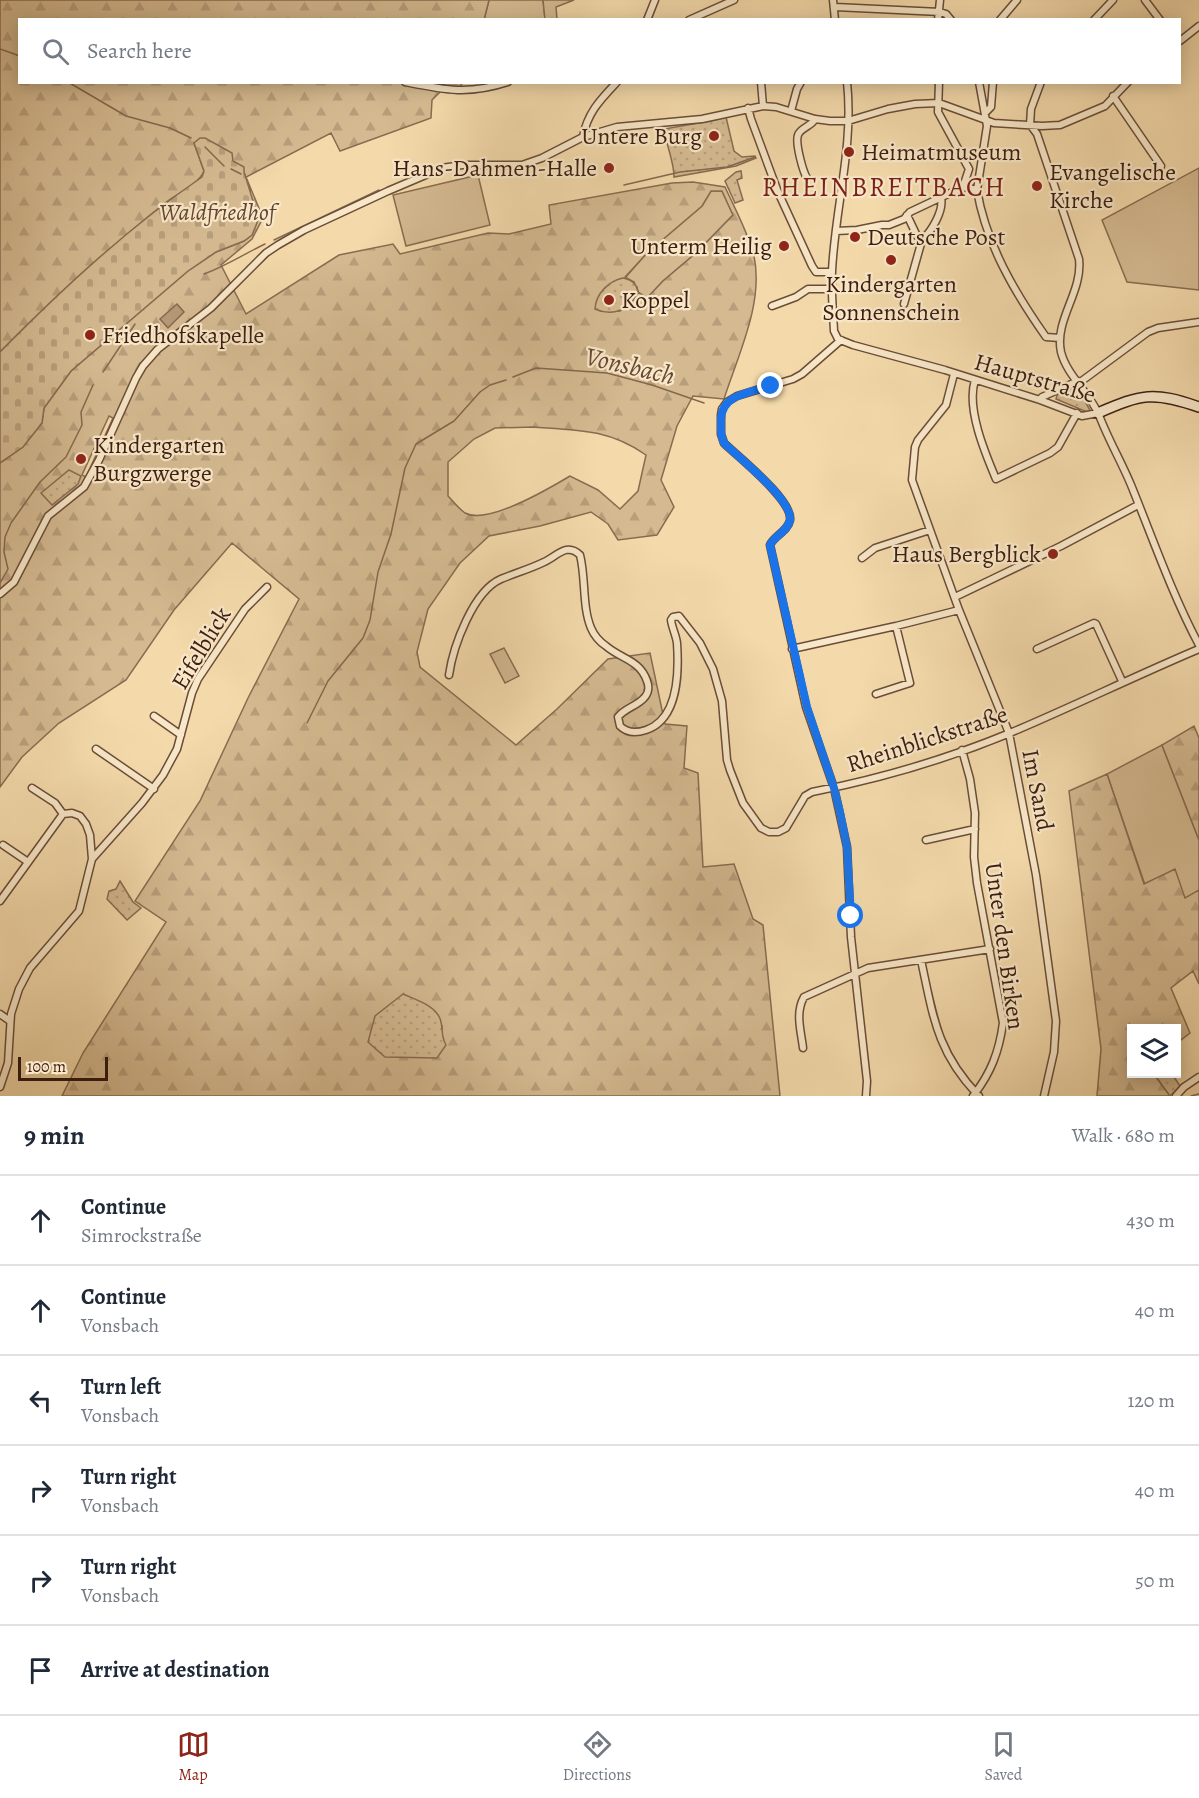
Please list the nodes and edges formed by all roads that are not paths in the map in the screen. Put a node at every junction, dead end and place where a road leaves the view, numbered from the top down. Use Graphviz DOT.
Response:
graph roads {
  1 [pos="655,0"];
  2 [pos="734,0"];
  3 [pos="833,0"];
  4 [pos="940,0"];
  5 [pos="1017,0"];
  6 [pos="1113,0"];
  7 [pos="1145,0"];
  8 [pos="835,8"];
  9 [pos="940,12"];
  10 [pos="648,18"];
  11 [pos="693,18"];
  12 [pos="835,18"];
  13 [pos="938,18"];
  14 [pos="949,18"];
  15 [pos="1002,18"];
  16 [pos="1096,18"];
  17 [pos="1158,18"];
  18 [pos="1199,26"];
  19 [pos="1181,40"];
  20 [pos="415,84"];
  21 [pos="502,84"];
  22 [pos="615,84"];
  23 [pos="760,84"];
  24 [pos="800,84"];
  25 [pos="848,84"];
  26 [pos="939,84"];
  27 [pos="979,84"];
  28 [pos="993,84"];
  29 [pos="1040,84"];
  30 [pos="1126,84"];
  31 [pos="1113,96"];
  32 [pos="939,103"];
  33 [pos="763,106"];
  34 [pos="748,108"];
  35 [pos="791,111"];
  36 [pos="985,113"];
  37 [pos="815,119"];
  38 [pos="848,121"];
  39 [pos="986,121"];
  40 [pos="1030,125"];
  41 [pos="583,137"];
  42 [pos="1161,166"];
  43 [pos="807,178"];
  44 [pos="963,188"];
  45 [pos="977,190"];
  46 [pos="941,198"];
  47 [pos="907,215"];
  48 [pos="836,231"];
  49 [pos="922,240"];
  50 [pos="832,272"];
  51 [pos="832,289"];
  52 [pos="904,304"];
  53 [pos="772,306"];
  54 [pos="1199,322"];
  55 [pos="1060,339"];
  56 [pos="841,340"];
  57 [pos="954,374"];
  58 [pos="975,380"];
  59 [pos="1078,382"];
  60 [pos="1040,400"];
  61 [pos="1199,407"];
  62 [pos="1098,412"];
  63 [pos="1077,413"];
  64 [pos="1138,505"];
  65 [pos="930,530"];
  66 [pos="862,558"];
  67 [pos="267,587"];
  68 [pos="0,594"];
  69 [pos="955,597"];
  70 [pos="959,609"];
  71 [pos="896,626"];
  72 [pos="1199,647"];
  73 [pos="1037,649"];
  74 [pos="792,650"];
  75 [pos="450,675"];
  76 [pos="1122,681"];
  77 [pos="876,694"];
  78 [pos="154,716"];
  79 [pos="1009,733"];
  80 [pos="181,735"];
  81 [pos="96,749"];
  82 [pos="962,750"];
  83 [pos="32,788"];
  84 [pos="834,788"];
  85 [pos="154,789"];
  86 [pos="63,814"];
  87 [pos="975,829"];
  88 [pos="926,840"];
  89 [pos="3,844"];
  90 [pos="92,860"];
  91 [pos="28,862"];
  92 [pos="0,901"];
  93 [pos="990,949"];
  94 [pos="921,960"];
  95 [pos="855,972"];
  96 [pos="0,1014"];
  97 [pos="10,1021"];
  98 [pos="803,1048"];
  99 [pos="1199,1077"];
  100 [pos="0,1087"];
  101 [pos="976,1095"];
  102 [pos="866,1096"];
  103 [pos="1044,1096"];
  104 [pos="1176,1096"];
  1 -- 10 [label="street"];
  2 -- 11 [label="street"];
  3 -- 8 [label="street"];
  4 -- 9 [label="street"];
  5 -- 15 [label="street"];
  6 -- 16 [label="street"];
  7 -- 17 [label="street"];
  8 -- 9 [label="street"];
  8 -- 12 [label="street"];
  9 -- 13 [label="street"];
  9 -- 14 [label="street"];
  18 -- 19 [label="street"];
  20 -- 21 [label="street"];
  22 -- 41 [label="street"];
  23 -- 33 [label="street"];
  24 -- 35 [label="street"];
  25 -- 38 [label="street"];
  26 -- 32 [label="street"];
  27 -- 36 [label="street"];
  28 -- 36 [label="street"];
  29 -- 40 [label="street"];
  30 -- 31 [label="street"];
  31 -- 40 [label="street"];
  31 -- 42 [label="street"];
  32 -- 38 [label="street"];
  32 -- 39 [label="street"];
  32 -- 44 [label="street"];
  33 -- 34 [label="street"];
  33 -- 35 [label="street"];
  34 -- 41 [label="street"];
  34 -- 50 [label="street"];
  35 -- 37 [label="street"];
  36 -- 39 [label="street"];
  37 -- 38 [label="street"];
  37 -- 43 [label="street"];
  38 -- 48 [label="street"];
  39 -- 40 [label="street"];
  39 -- 45 [label="street"];
  40 -- 55 [label="street"];
  41 -- 68 [label="street"];
  44 -- 45 [label="street"];
  44 -- 46 [label="street"];
  45 -- 55 [label="street"];
  46 -- 47 [label="street"];
  46 -- 49 [label="street"];
  47 -- 48 [label="street"];
  47 -- 49 [label="street"];
  48 -- 50 [label="street"];
  49 -- 52 [label="street"];
  50 -- 51 [label="street"];
  51 -- 53 [label="street"];
  51 -- 56 [label="street"];
  54 -- 59 [label="street"];
  55 -- 59 [label="street"];
  56 -- 57 [label="street, Hauptstraße"];
  56 -- 74 [label="street"];
  57 -- 58 [label="street, Hauptstraße"];
  57 -- 65 [label="street, Im Sand"];
  58 -- 60 [label="street, Hauptstraße"];
  58 -- 63 [label="street"];
  59 -- 60 [label="street"];
  59 -- 62 [label="street"];
  60 -- 63 [label="street, Hauptstraße"];
  61 -- 62 [label="street"];
  62 -- 63 [label="street, Hauptstraße"];
  62 -- 64 [label="street, Hauptstraße"];
  64 -- 69 [label="street"];
  64 -- 72 [label="street, Hauptstraße"];
  65 -- 66 [label="street"];
  65 -- 69 [label="street, Im Sand"];
  67 -- 80 [label="street, Eifelblick"];
  69 -- 70 [label="street, Im Sand"];
  70 -- 71 [label="street"];
  70 -- 79 [label="street, Im Sand"];
  71 -- 74 [label="street"];
  71 -- 77 [label="street"];
  72 -- 76 [label="street, Rheinblickstraße"];
  73 -- 76 [label="street"];
  74 -- 84 [label="street"];
  75 -- 84 [label="street, Rheinblickstraße"];
  76 -- 79 [label="street, Rheinblickstraße"];
  78 -- 80 [label="street"];
  79 -- 82 [label="street, Rheinblickstraße"];
  79 -- 103 [label="street, Im Sand"];
  80 -- 85 [label="street, Eifelblick"];
  81 -- 85 [label="street"];
  82 -- 84 [label="street, Rheinblickstraße"];
  82 -- 87 [label="street, Unter den Birken"];
  83 -- 86 [label="street"];
  84 -- 95 [label="street"];
  85 -- 90 [label="street, Eifelblick"];
  86 -- 90 [label="street"];
  86 -- 91 [label="street"];
  87 -- 88 [label="street, Unter den Birken"];
  87 -- 93 [label="street, Unter den Birken"];
  89 -- 91 [label="street"];
  90 -- 97 [label="street"];
  91 -- 92 [label="street"];
  93 -- 94 [label="street"];
  93 -- 101 [label="street, Unter den Birken"];
  94 -- 95 [label="street"];
  94 -- 101 [label="street"];
  95 -- 98 [label="street"];
  95 -- 102 [label="street"];
  96 -- 97 [label="street"];
  97 -- 100 [label="street"];
  99 -- 104 [label="street"];
}
